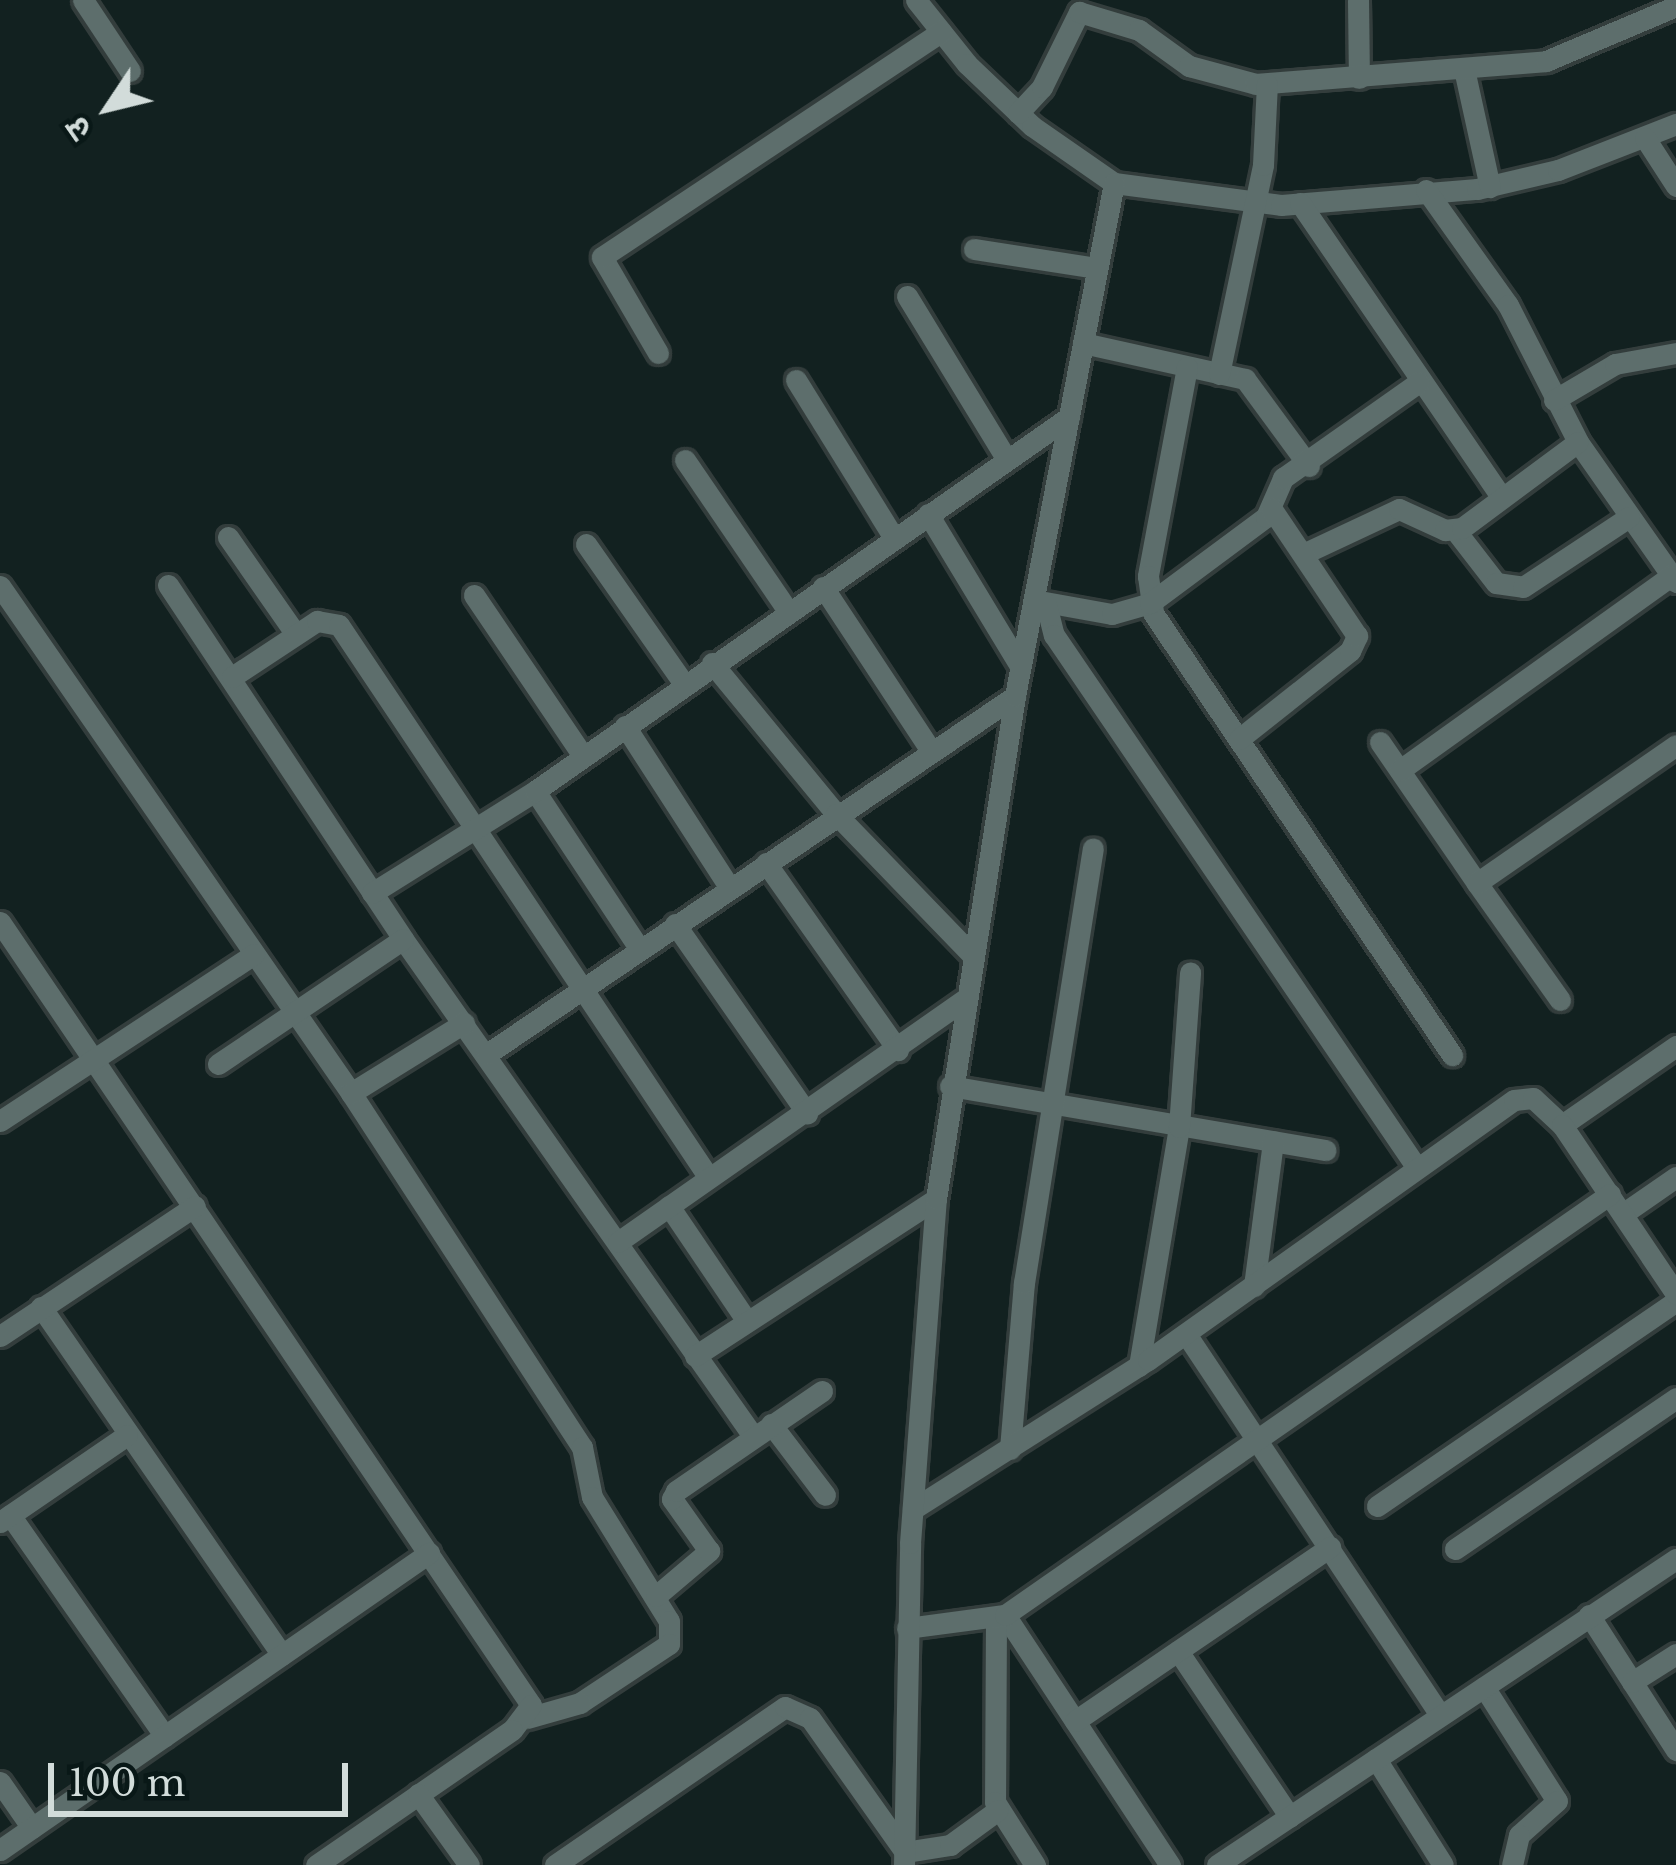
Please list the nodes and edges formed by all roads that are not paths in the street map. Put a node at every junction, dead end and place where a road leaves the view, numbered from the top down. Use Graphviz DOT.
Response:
graph roads {
  1 [pos="83,0"];
  2 [pos="916,0"];
  3 [pos="1358,0"];
  4 [pos="1676,6"];
  5 [pos="941,32"];
  6 [pos="1465,69"];
  7 [pos="130,70"];
  8 [pos="1359,78"];
  9 [pos="1267,84"];
  10 [pos="1018,113"];
  11 [pos="1676,124"];
  12 [pos="1645,138"];
  13 [pos="1114,183"];
  14 [pos="1676,186"];
  15 [pos="1490,187"];
  16 [pos="1426,190"];
  17 [pos="1256,201"];
  18 [pos="1300,202"];
  19 [pos="974,249"];
  20 [pos="1097,268"];
  21 [pos="907,296"];
  22 [pos="1083,343"];
  23 [pos="658,353"];
  24 [pos="1676,353"];
  25 [pos="1187,367"];
  26 [pos="1219,374"];
  27 [pos="796,380"];
  28 [pos="1419,382"];
  29 [pos="1554,400"];
  30 [pos="1069,417"];
  31 [pos="1578,442"];
  32 [pos="685,460"];
  33 [pos="1007,460"];
  34 [pos="1309,466"];
  35 [pos="1501,497"];
  36 [pos="1271,508"];
  37 [pos="928,514"];
  38 [pos="1629,517"];
  39 [pos="1455,530"];
  40 [pos="228,537"];
  41 [pos="894,538"];
  42 [pos="586,544"];
  43 [pos="1303,554"];
  44 [pos="1673,579"];
  45 [pos="168,585"];
  46 [pos="0,586"];
  47 [pos="823,587"];
  48 [pos="474,595"];
  49 [pos="1040,602"];
  50 [pos="1150,603"];
  51 [pos="788,610"];
  52 [pos="8,614"];
  53 [pos="295,633"];
  54 [pos="712,663"];
  55 [pos="1020,666"];
  56 [pos="232,677"];
  57 [pos="683,684"];
  58 [pos="1015,696"];
  59 [pos="625,726"];
  60 [pos="1239,740"];
  61 [pos="1380,742"];
  62 [pos="931,751"];
  63 [pos="583,756"];
  64 [pos="1672,757"];
  65 [pos="1400,770"];
  66 [pos="536,790"];
  67 [pos="836,814"];
  68 [pos="475,830"];
  69 [pos="1093,848"];
  70 [pos="766,863"];
  71 [pos="1478,884"];
  72 [pos="730,888"];
  73 [pos="372,893"];
  74 [pos="675,924"];
  75 [pos="1,927"];
  76 [pos="403,939"];
  77 [pos="639,948"];
  78 [pos="254,954"];
  79 [pos="971,954"];
  80 [pos="1190,972"];
  81 [pos="581,989"];
  82 [pos="965,999"];
  83 [pos="1560,1000"];
  84 [pos="295,1010"];
  85 [pos="464,1023"];
  86 [pos="1676,1046"];
  87 [pos="898,1050"];
  88 [pos="487,1054"];
  89 [pos="1452,1055"];
  90 [pos="96,1061"];
  91 [pos="218,1064"];
  92 [pos="950,1086"];
  93 [pos="351,1093"];
  94 [pos="1055,1107"];
  95 [pos="807,1113"];
  96 [pos="0,1121"];
  97 [pos="1562,1125"];
  98 [pos="1179,1126"];
  99 [pos="1273,1141"];
  100 [pos="1326,1150"];
  101 [pos="1417,1168"];
  102 [pos="1676,1177"];
  103 [pos="709,1178"];
  104 [pos="1610,1194"];
  105 [pos="936,1199"];
  106 [pos="195,1206"];
  107 [pos="669,1206"];
  108 [pos="1624,1214"];
  109 [pos="617,1242"];
  110 [pos="1254,1286"];
  111 [pos="1676,1298"];
  112 [pos="41,1307"];
  113 [pos="747,1321"];
  114 [pos="1186,1334"];
  115 [pos="0,1336"];
  116 [pos="695,1356"];
  117 [pos="1139,1366"];
  118 [pos="823,1391"];
  119 [pos="1676,1398"];
  120 [pos="762,1430"];
  121 [pos="127,1435"];
  122 [pos="1256,1438"];
  123 [pos="1010,1449"];
  124 [pos="825,1496"];
  125 [pos="1377,1506"];
  126 [pos="913,1509"];
  127 [pos="5,1519"];
  128 [pos="1330,1547"];
  129 [pos="1455,1549"];
  130 [pos="429,1553"];
  131 [pos="1676,1558"];
  132 [pos="656,1596"];
  133 [pos="1589,1615"];
  134 [pos="1000,1617"];
  135 [pos="907,1628"];
  136 [pos="1178,1651"];
  137 [pos="1676,1654"];
  138 [pos="282,1655"];
  139 [pos="1633,1682"];
  140 [pos="1484,1687"];
  141 [pos="1440,1715"];
  142 [pos="527,1718"];
  143 [pos="1075,1721"];
  144 [pos="165,1736"];
  145 [pos="1676,1750"];
  146 [pos="1376,1760"];
  147 [pos="0,1783"];
  148 [pos="418,1794"];
  149 [pos="998,1810"];
  150 [pos="1289,1817"];
  151 [pos="32,1828"];
  152 [pos="0,1850"];
  153 [pos="904,1858"];
  154 [pos="316,1865"];
  155 [pos="469,1865"];
  156 [pos="555,1865"];
  157 [pos="1035,1865"];
  158 [pos="1170,1865"];
  159 [pos="1216,1865"];
  160 [pos="1443,1865"];
  161 [pos="1511,1865"];
  1 -- 7 [label="street"];
  2 -- 5 [label="street"];
  3 -- 8 [label="street"];
  4 -- 6 [label="street"];
  5 -- 10 [label="street"];
  5 -- 23 [label="street"];
  6 -- 8 [label="street"];
  6 -- 15 [label="street"];
  8 -- 9 [label="street"];
  9 -- 10 [label="street"];
  9 -- 17 [label="street"];
  10 -- 13 [label="street"];
  11 -- 12 [label="street"];
  12 -- 14 [label="street"];
  12 -- 15 [label="street"];
  13 -- 17 [label="street"];
  13 -- 20 [label="street"];
  15 -- 16 [label="street"];
  16 -- 18 [label="street"];
  16 -- 29 [label="street"];
  17 -- 18 [label="street"];
  17 -- 26 [label="street"];
  18 -- 28 [label="street"];
  19 -- 20 [label="street"];
  20 -- 22 [label="street"];
  21 -- 33 [label="street"];
  22 -- 25 [label="street"];
  22 -- 30 [label="street"];
  24 -- 29 [label="street"];
  25 -- 26 [label="street"];
  25 -- 50 [label="street"];
  26 -- 34 [label="street"];
  27 -- 41 [label="street"];
  28 -- 34 [label="street"];
  28 -- 35 [label="street"];
  29 -- 31 [label="street"];
  30 -- 33 [label="street"];
  30 -- 49 [label="street"];
  31 -- 35 [label="street"];
  31 -- 38 [label="street"];
  32 -- 51 [label="street"];
  33 -- 37 [label="street"];
  34 -- 36 [label="street"];
  35 -- 39 [label="street"];
  36 -- 43 [label="street"];
  36 -- 50 [label="street"];
  37 -- 41 [label="street"];
  37 -- 55 [label="street"];
  38 -- 39 [label="street"];
  38 -- 44 [label="street"];
  39 -- 43 [label="street"];
  40 -- 53 [label="street"];
  41 -- 47 [label="street"];
  42 -- 57 [label="street"];
  43 -- 60 [label="street"];
  44 -- 65 [label="street"];
  45 -- 56 [label="street"];
  46 -- 52 [label="street"];
  47 -- 51 [label="street"];
  47 -- 62 [label="street"];
  48 -- 63 [label="street"];
  49 -- 50 [label="street"];
  49 -- 55 [label="street"];
  49 -- 101 [label="street"];
  50 -- 60 [label="street"];
  51 -- 54 [label="street"];
  52 -- 78 [label="street"];
  53 -- 56 [label="street"];
  53 -- 68 [label="street"];
  54 -- 57 [label="street"];
  54 -- 67 [label="street"];
  55 -- 58 [label="street"];
  56 -- 73 [label="street"];
  57 -- 59 [label="street"];
  58 -- 62 [label="street"];
  58 -- 79 [label="street"];
  59 -- 63 [label="street"];
  59 -- 72 [label="street"];
  60 -- 89 [label="street"];
  61 -- 65 [label="street"];
  62 -- 67 [label="street"];
  63 -- 66 [label="street"];
  64 -- 71 [label="street"];
  65 -- 71 [label="street"];
  66 -- 68 [label="street"];
  66 -- 77 [label="street"];
  67 -- 70 [label="street"];
  67 -- 79 [label="street"];
  68 -- 73 [label="street"];
  68 -- 81 [label="street"];
  69 -- 94 [label="street"];
  70 -- 72 [label="street"];
  70 -- 87 [label="street"];
  71 -- 83 [label="street"];
  72 -- 74 [label="street"];
  73 -- 76 [label="street"];
  74 -- 77 [label="street"];
  74 -- 95 [label="street"];
  75 -- 90 [label="street"];
  76 -- 84 [label="street"];
  76 -- 85 [label="street"];
  77 -- 81 [label="street"];
  78 -- 84 [label="street"];
  78 -- 90 [label="street"];
  79 -- 82 [label="street"];
  80 -- 98 [label="street"];
  81 -- 88 [label="street"];
  81 -- 103 [label="street"];
  82 -- 87 [label="street"];
  82 -- 92 [label="street"];
  84 -- 91 [label="street"];
  84 -- 93 [label="street"];
  85 -- 88 [label="street"];
  85 -- 93 [label="street"];
  86 -- 97 [label="street"];
  87 -- 95 [label="street"];
  88 -- 109 [label="street"];
  90 -- 96 [label="street"];
  90 -- 106 [label="street"];
  92 -- 94 [label="street"];
  92 -- 105 [label="street"];
  93 -- 132 [label="street"];
  94 -- 98 [label="street"];
  94 -- 123 [label="street"];
  95 -- 103 [label="street"];
  97 -- 101 [label="street"];
  97 -- 104 [label="street"];
  98 -- 99 [label="street"];
  98 -- 117 [label="street"];
  99 -- 100 [label="street"];
  99 -- 110 [label="street"];
  101 -- 110 [label="street"];
  102 -- 108 [label="street"];
  103 -- 107 [label="street"];
  104 -- 108 [label="street"];
  104 -- 122 [label="street"];
  105 -- 113 [label="street"];
  105 -- 126 [label="street"];
  106 -- 112 [label="street"];
  106 -- 130 [label="street"];
  107 -- 109 [label="street"];
  107 -- 113 [label="street"];
  108 -- 111 [label="street"];
  109 -- 116 [label="street"];
  110 -- 114 [label="street"];
  111 -- 125 [label="street"];
  112 -- 115 [label="street"];
  112 -- 121 [label="street"];
  113 -- 116 [label="street"];
  114 -- 117 [label="street"];
  114 -- 122 [label="street"];
  116 -- 120 [label="street"];
  117 -- 123 [label="street"];
  118 -- 120 [label="street"];
  119 -- 129 [label="street"];
  120 -- 124 [label="street"];
  120 -- 132 [label="street"];
  121 -- 127 [label="street"];
  121 -- 138 [label="street"];
  122 -- 128 [label="street"];
  122 -- 134 [label="street"];
  123 -- 126 [label="street"];
  126 -- 135 [label="street"];
  127 -- 144 [label="street"];
  128 -- 136 [label="street"];
  128 -- 141 [label="street"];
  130 -- 138 [label="street"];
  130 -- 142 [label="street"];
  131 -- 133 [label="street"];
  132 -- 142 [label="street"];
  133 -- 139 [label="street"];
  133 -- 140 [label="street"];
  134 -- 135 [label="street"];
  134 -- 143 [label="street"];
  134 -- 149 [label="street"];
  135 -- 153 [label="street"];
  136 -- 143 [label="street"];
  136 -- 150 [label="street"];
  137 -- 139 [label="street"];
  138 -- 144 [label="street"];
  139 -- 145 [label="street"];
  140 -- 141 [label="street"];
  140 -- 161 [label="street"];
  141 -- 146 [label="street"];
  142 -- 148 [label="street"];
  143 -- 158 [label="street"];
  144 -- 151 [label="street"];
  146 -- 150 [label="street"];
  146 -- 160 [label="street"];
  147 -- 151 [label="street"];
  148 -- 154 [label="street"];
  148 -- 155 [label="street"];
  149 -- 153 [label="street"];
  149 -- 157 [label="street"];
  150 -- 159 [label="street"];
  151 -- 152 [label="street"];
  153 -- 156 [label="street"];
}
